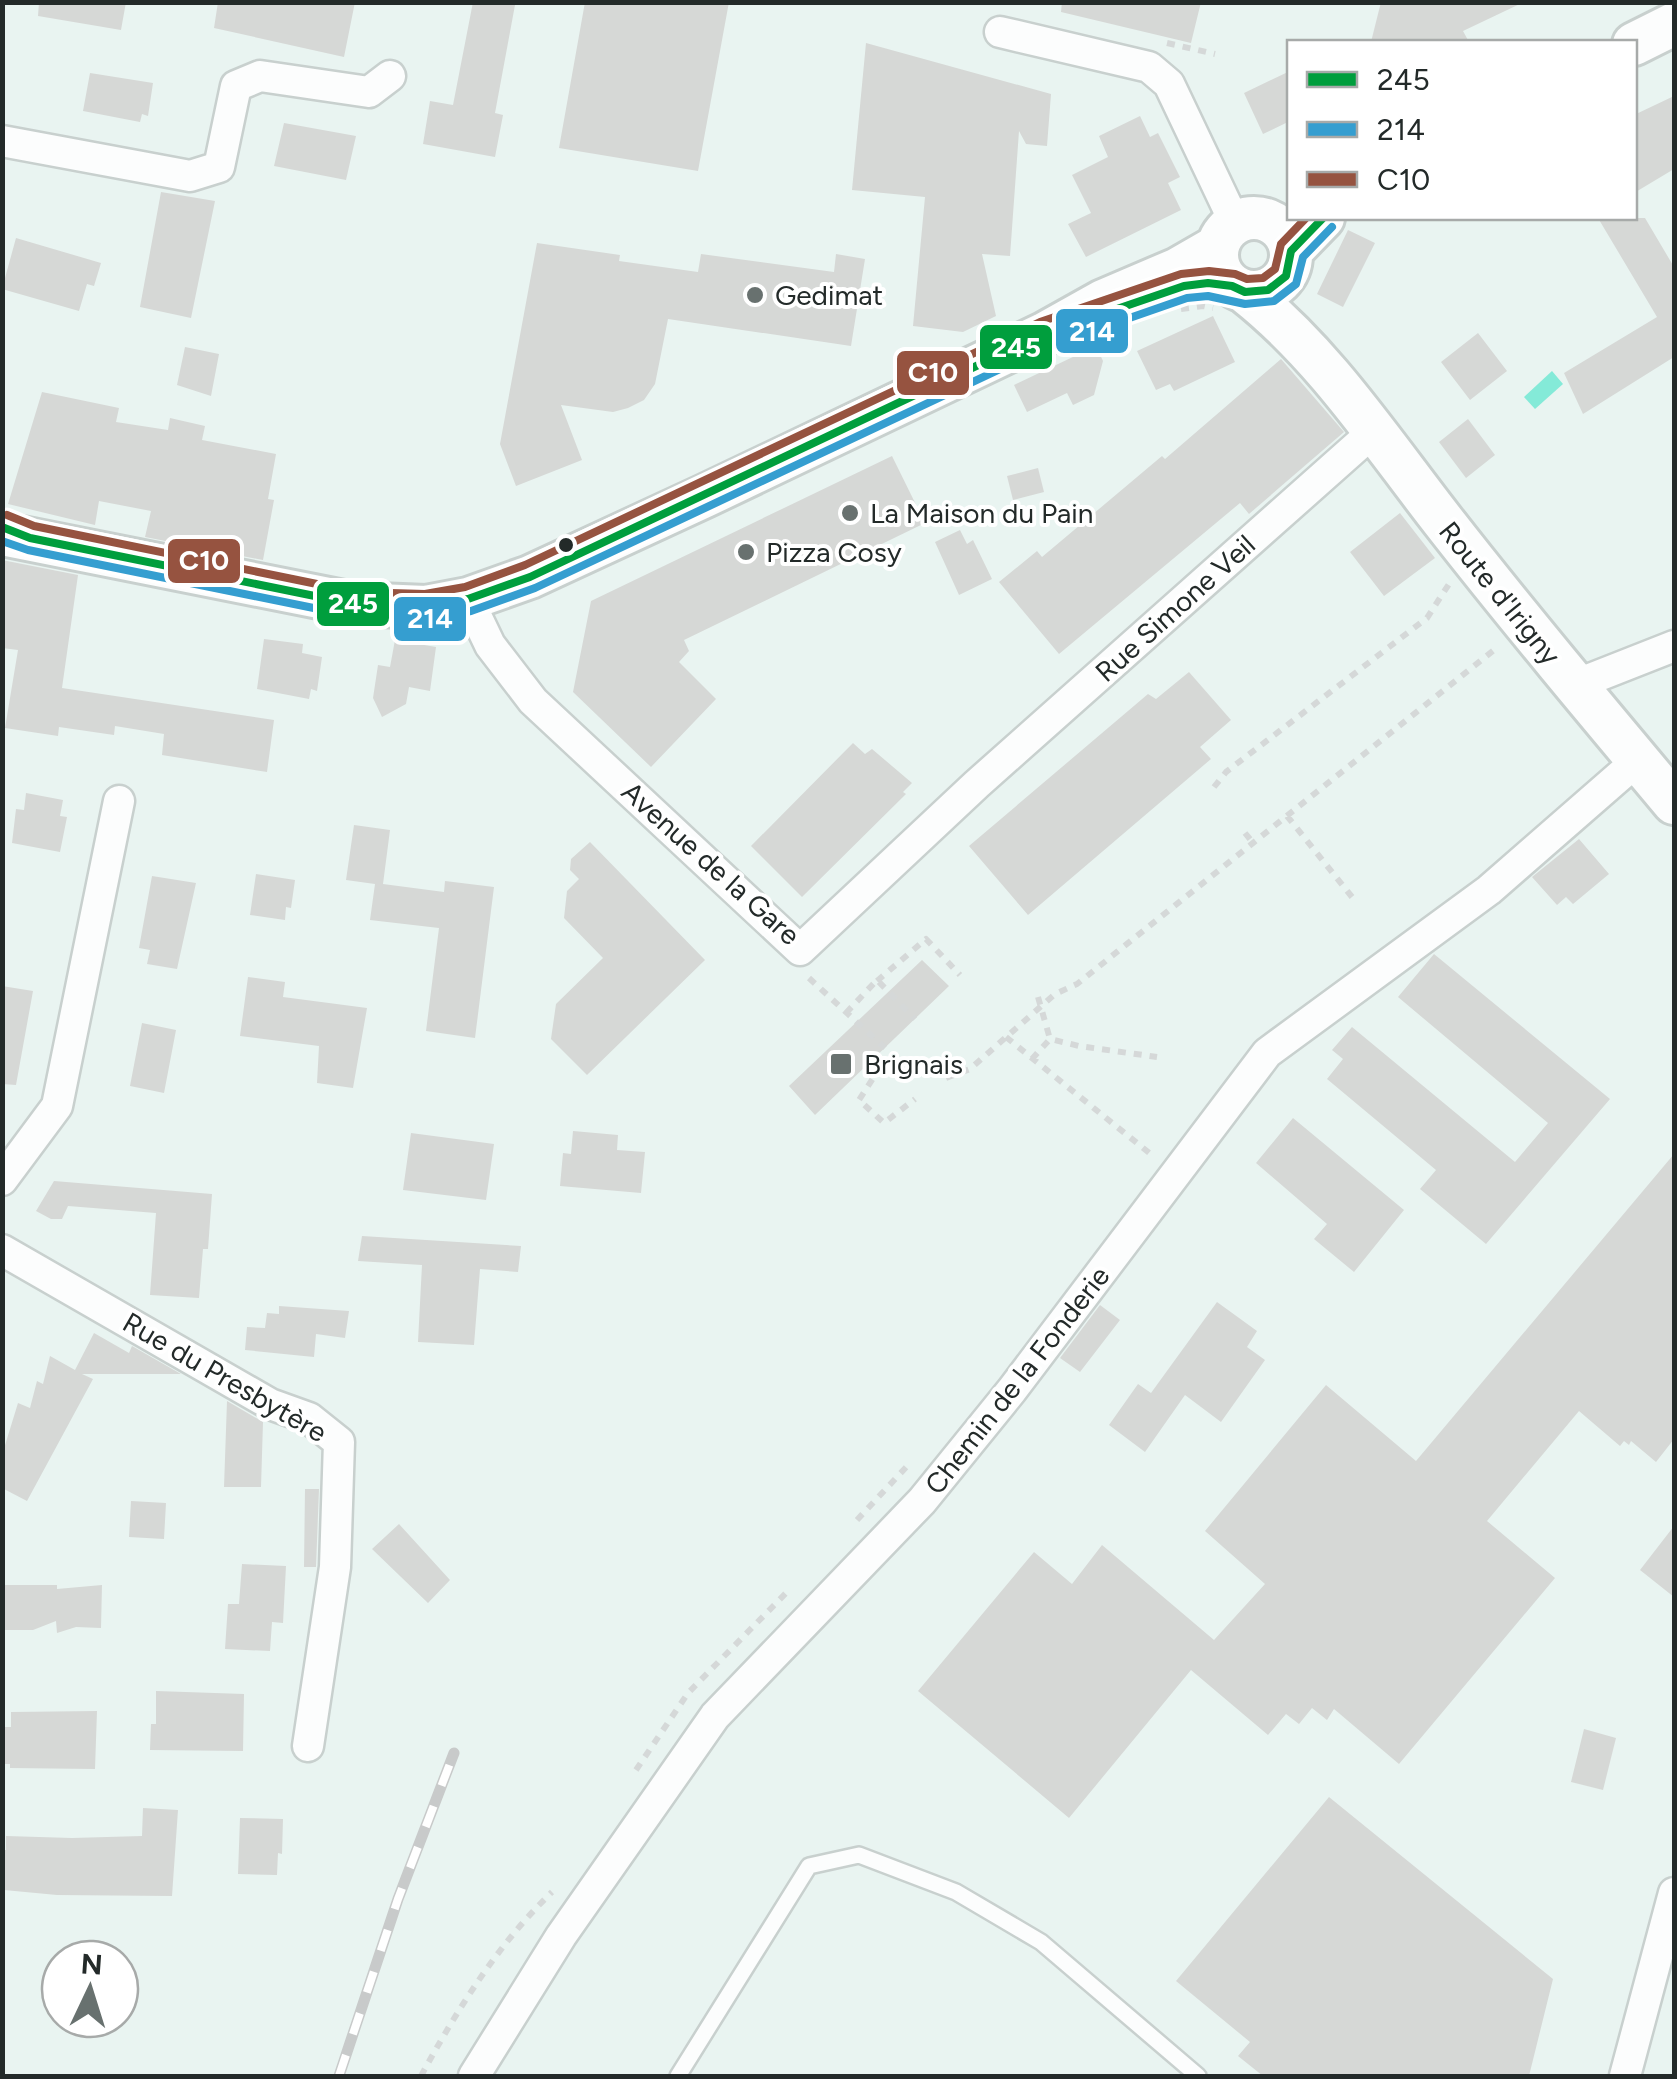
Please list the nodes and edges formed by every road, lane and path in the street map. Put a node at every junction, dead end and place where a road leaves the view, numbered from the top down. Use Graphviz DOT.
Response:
graph roads {
  1 [pos="1674,24"];
  2 [pos="1000,32"];
  3 [pos="1637,42"];
  4 [pos="390,76"];
  5 [pos="2,141"];
  6 [pos="1319,220"];
  7 [pos="1258,249"];
  8 [pos="1373,432"];
  9 [pos="12,533"];
  10 [pos="1468,554"];
  11 [pos="468,599"];
  12 [pos="1525,625"];
  13 [pos="1674,646"];
  14 [pos="1575,685"];
  15 [pos="1638,760"];
  16 [pos="976,784"];
  17 [pos="1214,787"];
  18 [pos="119,801"];
  19 [pos="1674,803"];
  20 [pos="1287,816"];
  21 [pos="1245,833"];
  22 [pos="1252,843"];
  23 [pos="1352,897"];
  24 [pos="804,974"];
  25 [pos="960,975"];
  26 [pos="876,980"];
  27 [pos="1038,997"];
  28 [pos="846,1013"];
  29 [pos="916,1019"];
  30 [pos="1006,1037"];
  31 [pos="1050,1039"];
  32 [pos="885,1048"];
  33 [pos="1157,1057"];
  34 [pos="1032,1059"];
  35 [pos="881,1066"];
  36 [pos="946,1078"];
  37 [pos="915,1099"];
  38 [pos="1154,1157"];
  39 [pos="2,1180"];
  40 [pos="2,1250"];
  41 [pos="308,1746"];
  42 [pos="1674,1893"];
  43 [pos="474,2076"];
  44 [pos="678,2076"];
  45 [pos="1198,2076"];
  46 [pos="1626,2076"];
  1 -- 3 [label="main road"];
  2 -- 7 [label="street"];
  4 -- 5 [label="street"];
  6 -- 7 [label="main road"];
  7 -- 8 [label="main road, Route d'Irigny"];
  7 -- 11 [label="main road"];
  8 -- 10 [label="main road, Route d'Irigny"];
  8 -- 16 [label="street, Rue Simone Veil"];
  9 -- 11 [label="main road"];
  10 -- 12 [label="main road, Route d'Irigny"];
  10 -- 17 [label="path"];
  11 -- 16 [label="street, Avenue de la Gare"];
  12 -- 14 [label="main road, Route d'Irigny"];
  12 -- 20 [label="path"];
  13 -- 14 [label="street"];
  14 -- 15 [label="main road, Route d'Irigny"];
  15 -- 19 [label="main road, Route d'Irigny"];
  15 -- 43 [label="street, Chemin de la Fonderie"];
  18 -- 39 [label="street"];
  20 -- 22 [label="path"];
  20 -- 23 [label="path"];
  21 -- 22 [label="path"];
  22 -- 30 [label="path"];
  24 -- 28 [label="path"];
  25 -- 26 [label="path"];
  26 -- 28 [label="path"];
  26 -- 29 [label="path"];
  27 -- 31 [label="path"];
  28 -- 32 [label="path"];
  30 -- 34 [label="path"];
  30 -- 36 [label="path"];
  31 -- 33 [label="path"];
  31 -- 34 [label="path"];
  34 -- 38 [label="path"];
  35 -- 37 [label="path"];
  40 -- 41 [label="street, Rue du Presbytère"];
  42 -- 46 [label="street"];
  44 -- 45 [label="lane"];
}
